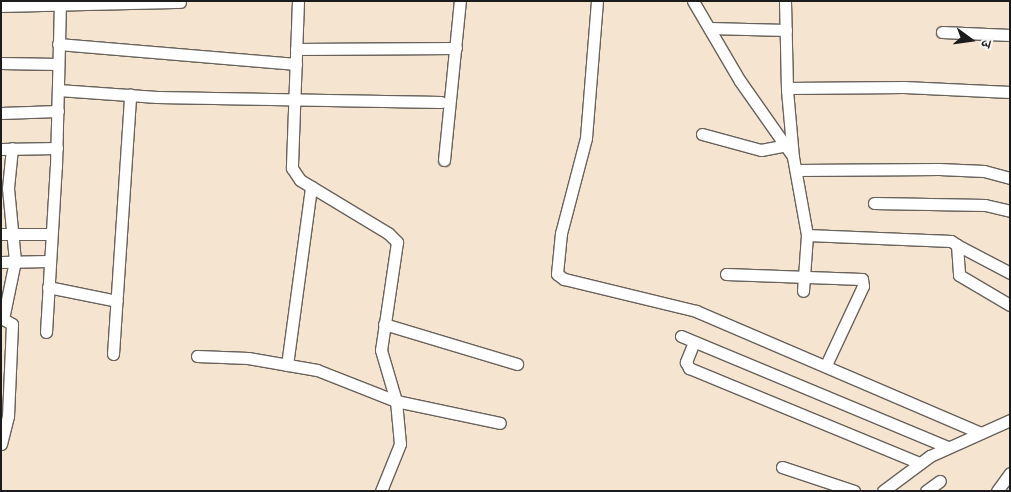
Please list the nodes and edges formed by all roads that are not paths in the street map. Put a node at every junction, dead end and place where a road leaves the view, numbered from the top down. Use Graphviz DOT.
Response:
graph roads {
  1 [pos="298,1"];
  2 [pos="460,1"];
  3 [pos="597,1"];
  4 [pos="693,1"];
  5 [pos="785,1"];
  6 [pos="180,2"];
  7 [pos="60,4"];
  8 [pos="1,6"];
  9 [pos="709,28"];
  10 [pos="786,30"];
  11 [pos="942,32"];
  12 [pos="1010,35"];
  13 [pos="58,44"];
  14 [pos="456,48"];
  15 [pos="296,49"];
  16 [pos="1,63"];
  17 [pos="58,64"];
  18 [pos="296,64"];
  19 [pos="787,88"];
  20 [pos="58,90"];
  21 [pos="1010,92"];
  22 [pos="130,95"];
  23 [pos="293,97"];
  24 [pos="441,102"];
  25 [pos="58,111"];
  26 [pos="1,113"];
  27 [pos="702,134"];
  28 [pos="786,145"];
  29 [pos="7,148"];
  30 [pos="57,148"];
  31 [pos="793,156"];
  32 [pos="444,160"];
  33 [pos="796,170"];
  34 [pos="1010,178"];
  35 [pos="311,187"];
  36 [pos="5,188"];
  37 [pos="874,203"];
  38 [pos="1010,211"];
  39 [pos="1,234"];
  40 [pos="14,234"];
  41 [pos="51,234"];
  42 [pos="807,235"];
  43 [pos="957,245"];
  44 [pos="15,261"];
  45 [pos="49,261"];
  46 [pos="1,262"];
  47 [pos="1010,273"];
  48 [pos="726,274"];
  49 [pos="804,285"];
  50 [pos="48,287"];
  51 [pos="117,301"];
  52 [pos="1010,305"];
  53 [pos="2,319"];
  54 [pos="384,324"];
  55 [pos="46,332"];
  56 [pos="680,336"];
  57 [pos="694,342"];
  58 [pos="113,354"];
  59 [pos="197,356"];
  60 [pos="5,357"];
  61 [pos="517,364"];
  62 [pos="287,365"];
  63 [pos="826,365"];
  64 [pos="396,401"];
  65 [pos="1010,420"];
  66 [pos="500,423"];
  67 [pos="978,432"];
  68 [pos="1,444"];
  69 [pos="948,447"];
  70 [pos="920,463"];
  71 [pos="782,467"];
  72 [pos="1010,473"];
  73 [pos="940,481"];
  74 [pos="382,491"];
  75 [pos="854,491"];
  76 [pos="883,491"];
  77 [pos="926,491"];
  78 [pos="997,491"];
  1 -- 15 [label="street"];
  2 -- 14 [label="street"];
  3 -- 63 [label="street"];
  4 -- 9 [label="street"];
  5 -- 10 [label="street"];
  6 -- 7 [label="street"];
  7 -- 8 [label="street"];
  7 -- 13 [label="street"];
  9 -- 10 [label="street"];
  9 -- 28 [label="street"];
  10 -- 19 [label="street"];
  11 -- 12 [label="street"];
  13 -- 17 [label="street"];
  13 -- 18 [label="street"];
  14 -- 15 [label="street"];
  14 -- 32 [label="street"];
  15 -- 18 [label="street"];
  16 -- 17 [label="street"];
  17 -- 20 [label="street"];
  18 -- 23 [label="street"];
  19 -- 21 [label="street"];
  19 -- 31 [label="street"];
  20 -- 22 [label="street"];
  20 -- 25 [label="street"];
  22 -- 23 [label="street"];
  22 -- 51 [label="street"];
  23 -- 24 [label="street"];
  23 -- 35 [label="street"];
  25 -- 26 [label="street"];
  25 -- 30 [label="street"];
  27 -- 28 [label="street"];
  28 -- 31 [label="street"];
  29 -- 30 [label="street"];
  29 -- 36 [label="street"];
  30 -- 41 [label="street"];
  31 -- 33 [label="street"];
  33 -- 34 [label="street"];
  33 -- 42 [label="street"];
  35 -- 54 [label="street"];
  35 -- 62 [label="street"];
  36 -- 40 [label="street"];
  37 -- 38 [label="street"];
  39 -- 40 [label="street"];
  40 -- 41 [label="street"];
  40 -- 44 [label="street"];
  41 -- 45 [label="street"];
  42 -- 43 [label="street"];
  42 -- 49 [label="street"];
  43 -- 47 [label="street"];
  43 -- 52 [label="street"];
  44 -- 45 [label="street"];
  44 -- 46 [label="street"];
  44 -- 53 [label="street"];
  45 -- 50 [label="street"];
  48 -- 49 [label="street"];
  49 -- 63 [label="street"];
  50 -- 51 [label="street"];
  50 -- 55 [label="street"];
  51 -- 58 [label="street"];
  53 -- 60 [label="street"];
  54 -- 61 [label="street"];
  54 -- 64 [label="street"];
  56 -- 57 [label="street"];
  57 -- 69 [label="street"];
  57 -- 70 [label="street"];
  59 -- 62 [label="street"];
  60 -- 68 [label="street"];
  62 -- 64 [label="street"];
  63 -- 67 [label="street"];
  64 -- 66 [label="street"];
  64 -- 74 [label="street"];
  65 -- 67 [label="street"];
  67 -- 69 [label="street"];
  69 -- 70 [label="street"];
  70 -- 76 [label="street"];
  71 -- 75 [label="street"];
  72 -- 78 [label="street"];
  73 -- 77 [label="street"];
}
